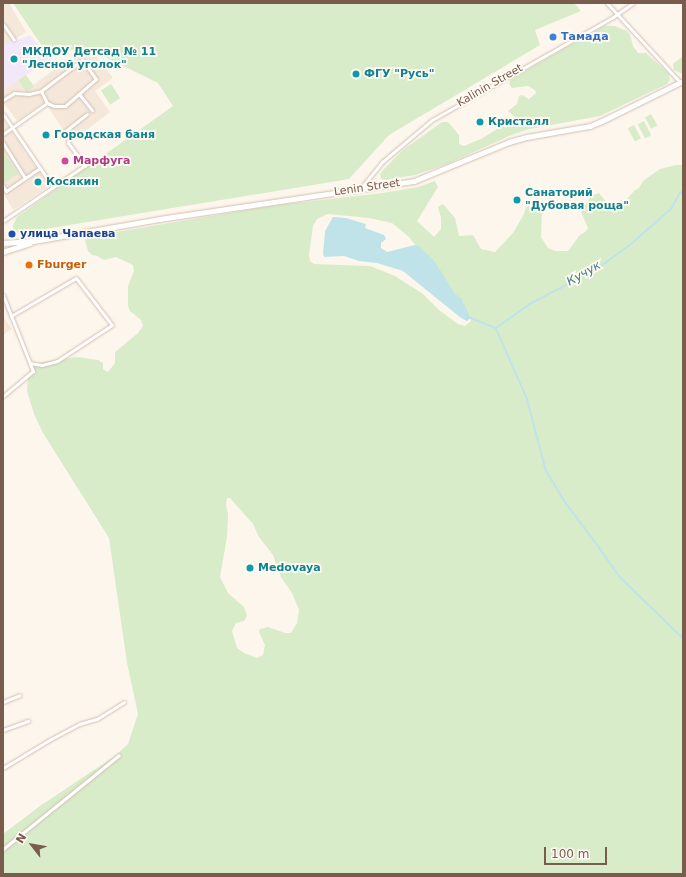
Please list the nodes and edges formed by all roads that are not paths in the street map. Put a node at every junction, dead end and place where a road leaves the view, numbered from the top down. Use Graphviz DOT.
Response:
graph roads {
  1 [pos="607,3"];
  2 [pos="633,3"];
  3 [pos="618,14"];
  4 [pos="3,24"];
  5 [pos="14,40"];
  6 [pos="682,81"];
  7 [pos="41,91"];
  8 [pos="78,94"];
  9 [pos="3,100"];
  10 [pos="48,103"];
  11 [pos="92,110"];
  12 [pos="3,114"];
  13 [pos="87,114"];
  14 [pos="12,128"];
  15 [pos="3,134"];
  16 [pos="3,143"];
  17 [pos="40,168"];
  18 [pos="25,178"];
  19 [pos="3,186"];
  20 [pos="53,187"];
  21 [pos="361,188"];
  22 [pos="3,221"];
  23 [pos="34,241"];
  24 [pos="3,243"];
  25 [pos="3,251"];
  26 [pos="3,295"];
  27 [pos="11,316"];
  28 [pos="30,363"];
  29 [pos="3,396"];
  30 [pos="20,695"];
  31 [pos="3,702"];
  32 [pos="124,702"];
  33 [pos="28,721"];
  34 [pos="3,730"];
  35 [pos="119,755"];
  36 [pos="3,768"];
  37 [pos="3,849"];
  1 -- 3 [label="street"];
  2 -- 3 [label="street, Kalinin Street"];
  3 -- 6 [label="street"];
  3 -- 21 [label="street, Kalinin Street"];
  4 -- 5 [label="street"];
  6 -- 21 [label="main road, Lenin Street"];
  7 -- 8 [label="street"];
  7 -- 9 [label="street"];
  7 -- 10 [label="street"];
  8 -- 10 [label="street"];
  8 -- 11 [label="street"];
  10 -- 14 [label="street"];
  12 -- 14 [label="street"];
  13 -- 20 [label="street"];
  14 -- 15 [label="street"];
  14 -- 17 [label="street"];
  16 -- 18 [label="street"];
  17 -- 18 [label="street"];
  17 -- 20 [label="street"];
  18 -- 19 [label="street"];
  20 -- 22 [label="street"];
  21 -- 23 [label="main road, Lenin Street"];
  23 -- 24 [label="main road, Lenin Street"];
  23 -- 25 [label="main road, Lenin Street"];
  26 -- 27 [label="street"];
  27 -- 28 [label="street"];
  27 -- 28 [label="street"];
  28 -- 29 [label="street"];
  30 -- 31 [label="street"];
  32 -- 36 [label="street"];
  33 -- 34 [label="street"];
  35 -- 37 [label="street"];
}
